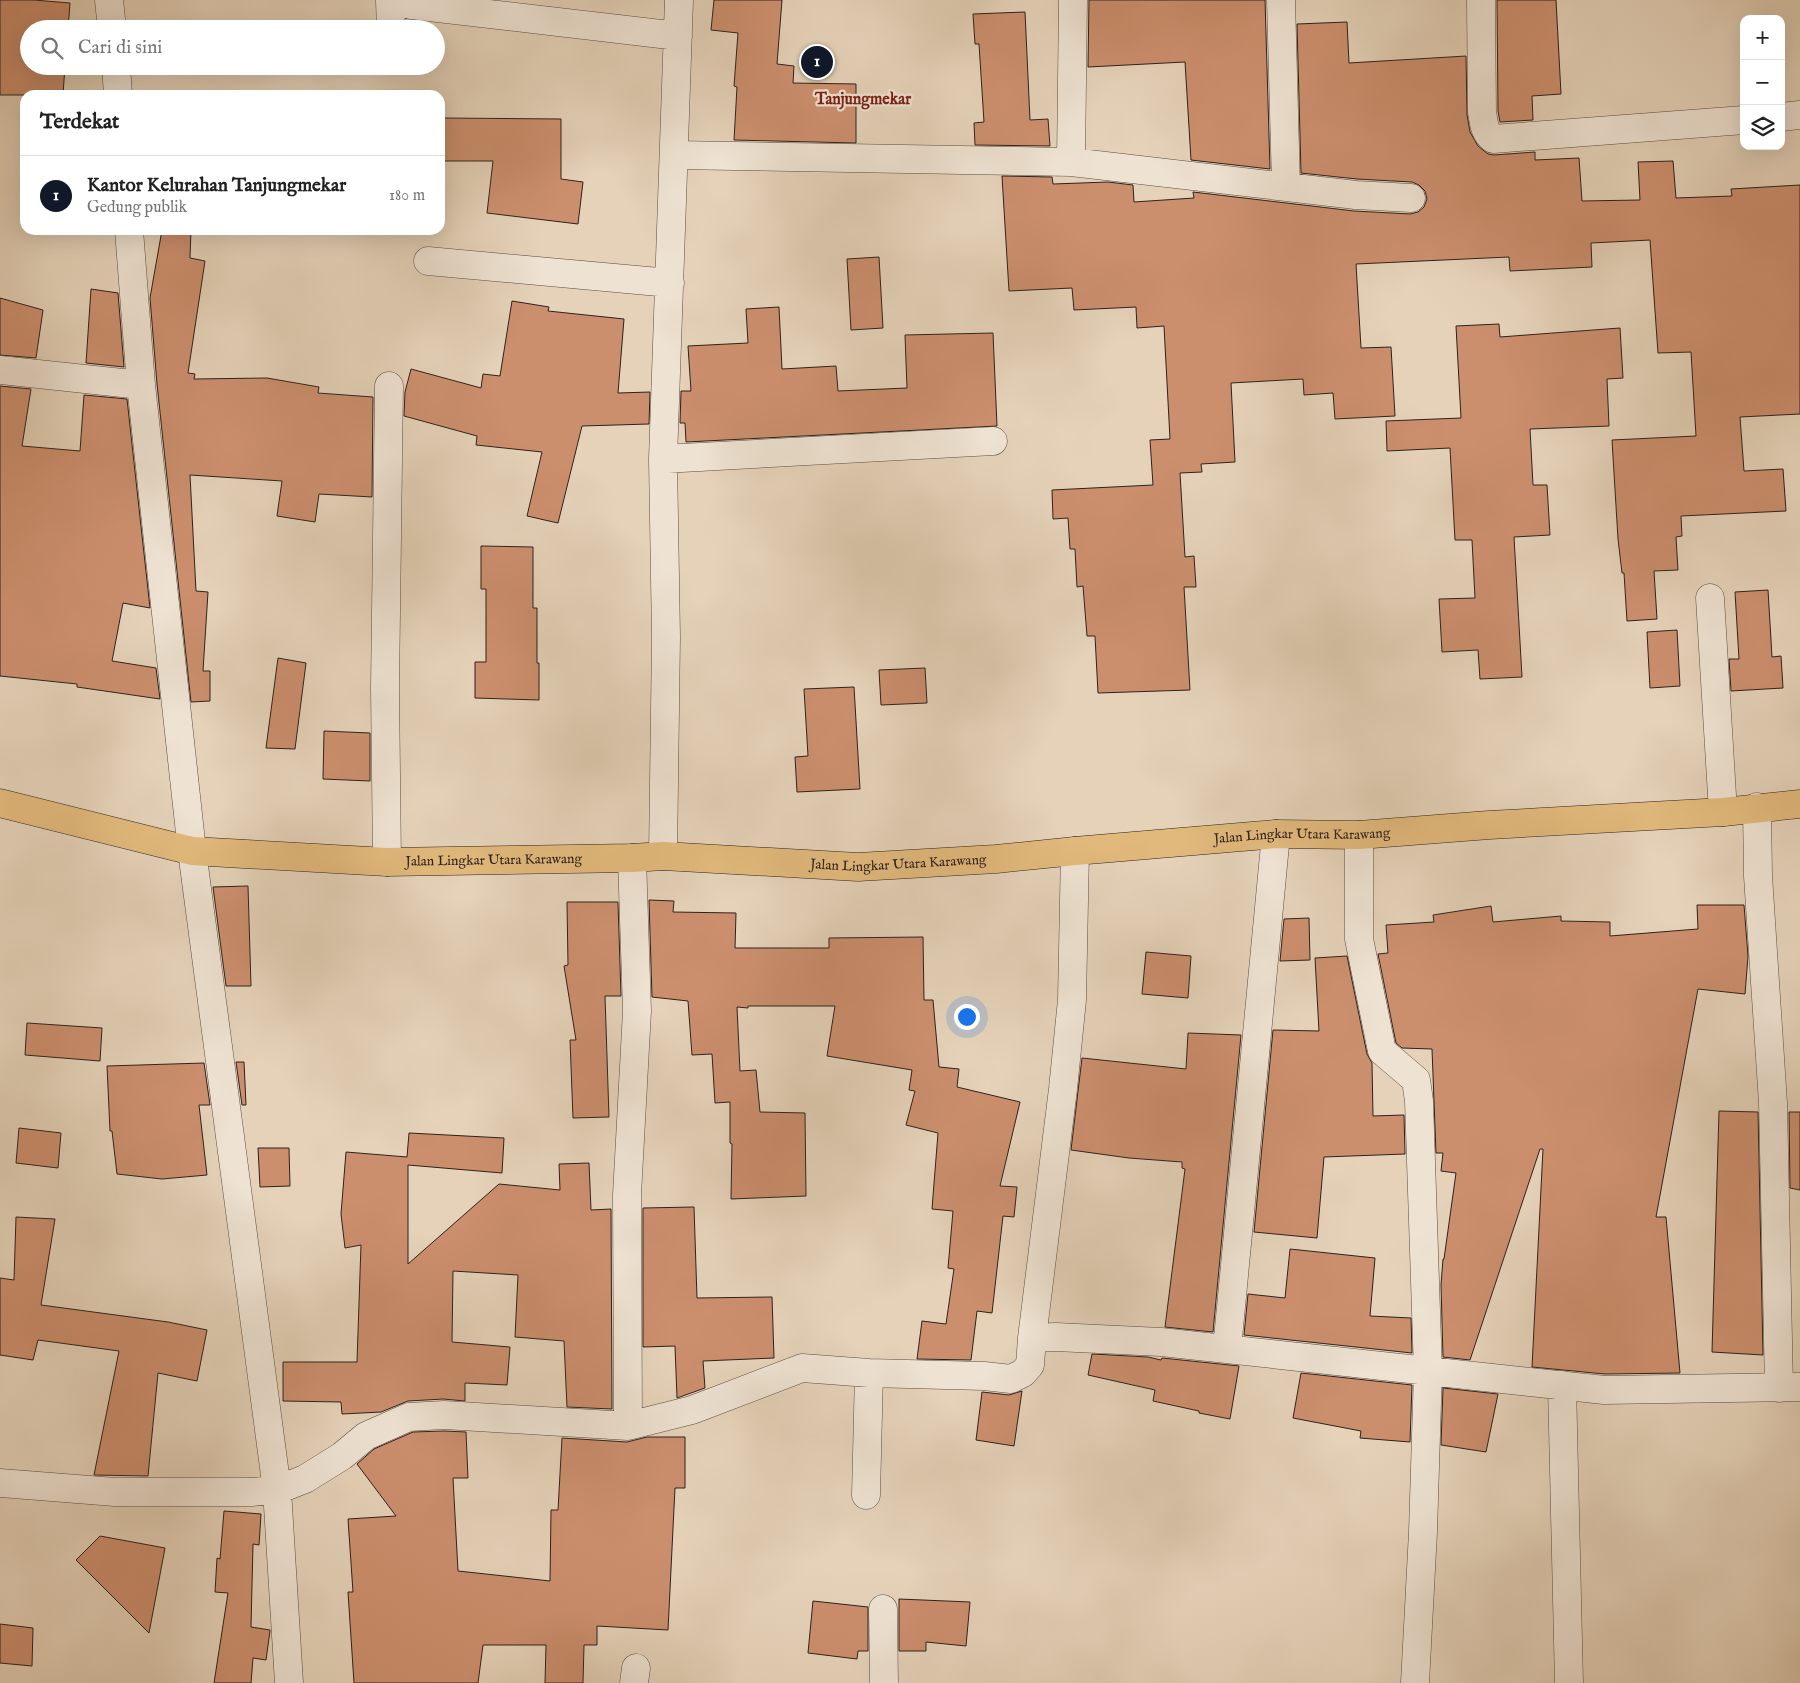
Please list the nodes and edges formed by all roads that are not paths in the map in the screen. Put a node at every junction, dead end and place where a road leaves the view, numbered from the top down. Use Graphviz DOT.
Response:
graph roads {
  1 [pos="109,0"];
  2 [pos="390,0"];
  3 [pos="679,0"];
  4 [pos="1073,0"];
  5 [pos="1281,0"];
  6 [pos="1481,0"];
  7 [pos="111,20"];
  8 [pos="391,20"];
  9 [pos="678,36"];
  10 [pos="117,75"];
  11 [pos="118,90"];
  12 [pos="1800,115"];
  13 [pos="1785,117"];
  14 [pos="1740,120"];
  15 [pos="674,155"];
  16 [pos="1071,162"];
  17 [pos="1286,186"];
  18 [pos="1411,198"];
  19 [pos="129,235"];
  20 [pos="428,261"];
  21 [pos="670,282"];
  22 [pos="0,370"];
  23 [pos="141,385"];
  24 [pos="389,386"];
  25 [pos="993,441"];
  26 [pos="663,459"];
  27 [pos="1710,598"];
  28 [pos="0,803"];
  29 [pos="1800,804"];
  30 [pos="1757,807"];
  31 [pos="1723,812"];
  32 [pos="1276,834"];
  33 [pos="1359,835"];
  34 [pos="192,851"];
  35 [pos="1075,851"];
  36 [pos="663,856"];
  37 [pos="632,858"];
  38 [pos="387,862"];
  39 [pos="1032,1338"];
  40 [pos="1227,1349"];
  41 [pos="1428,1370"];
  42 [pos="869,1373"];
  43 [pos="1562,1385"];
  44 [pos="1790,1388"];
  45 [pos="628,1426"];
  46 [pos="0,1483"];
  47 [pos="277,1490"];
  48 [pos="866,1495"];
  49 [pos="883,1609"];
  50 [pos="289,1683"];
  51 [pos="884,1683"];
  52 [pos="1415,1683"];
  53 [pos="1569,1683"];
  1 -- 7 [label="street"];
  2 -- 8 [label="street"];
  2 -- 9 [label="street"];
  3 -- 9 [label="street"];
  4 -- 16 [label="street"];
  5 -- 17 [label="street"];
  6 -- 14 [label="street"];
  9 -- 15 [label="street"];
  10 -- 11 [label="street"];
  12 -- 13 [label="street"];
  15 -- 16 [label="street"];
  15 -- 21 [label="street"];
  16 -- 17 [label="street"];
  17 -- 18 [label="street"];
  19 -- 23 [label="street"];
  20 -- 21 [label="street"];
  21 -- 26 [label="street"];
  22 -- 23 [label="street"];
  23 -- 34 [label="street"];
  24 -- 38 [label="street"];
  25 -- 26 [label="street"];
  26 -- 36 [label="street"];
  27 -- 31 [label="street"];
  28 -- 34 [label="main road, Jalan Lingkar Utara Karawang"];
  29 -- 30 [label="main road, Jalan Lingkar Utara Karawang"];
  30 -- 31 [label="main road, Jalan Lingkar Utara Karawang"];
  30 -- 44 [label="street"];
  31 -- 33 [label="main road, Jalan Lingkar Utara Karawang"];
  32 -- 33 [label="main road, Jalan Lingkar Utara Karawang"];
  32 -- 35 [label="main road, Jalan Lingkar Utara Karawang"];
  32 -- 40 [label="street"];
  33 -- 41 [label="street"];
  34 -- 38 [label="main road, Jalan Lingkar Utara Karawang"];
  34 -- 47 [label="street"];
  35 -- 36 [label="main road, Jalan Lingkar Utara Karawang"];
  35 -- 39 [label="street"];
  36 -- 37 [label="main road, Jalan Lingkar Utara Karawang"];
  37 -- 38 [label="main road, Jalan Lingkar Utara Karawang"];
  37 -- 45 [label="street"];
  39 -- 40 [label="street"];
  39 -- 42 [label="street"];
  40 -- 41 [label="street"];
  41 -- 43 [label="street"];
  41 -- 52 [label="street"];
  42 -- 45 [label="street"];
  42 -- 48 [label="street"];
  43 -- 44 [label="street"];
  43 -- 53 [label="street"];
  45 -- 47 [label="street"];
  46 -- 47 [label="street"];
  47 -- 50 [label="street"];
  49 -- 51 [label="street"];
}
